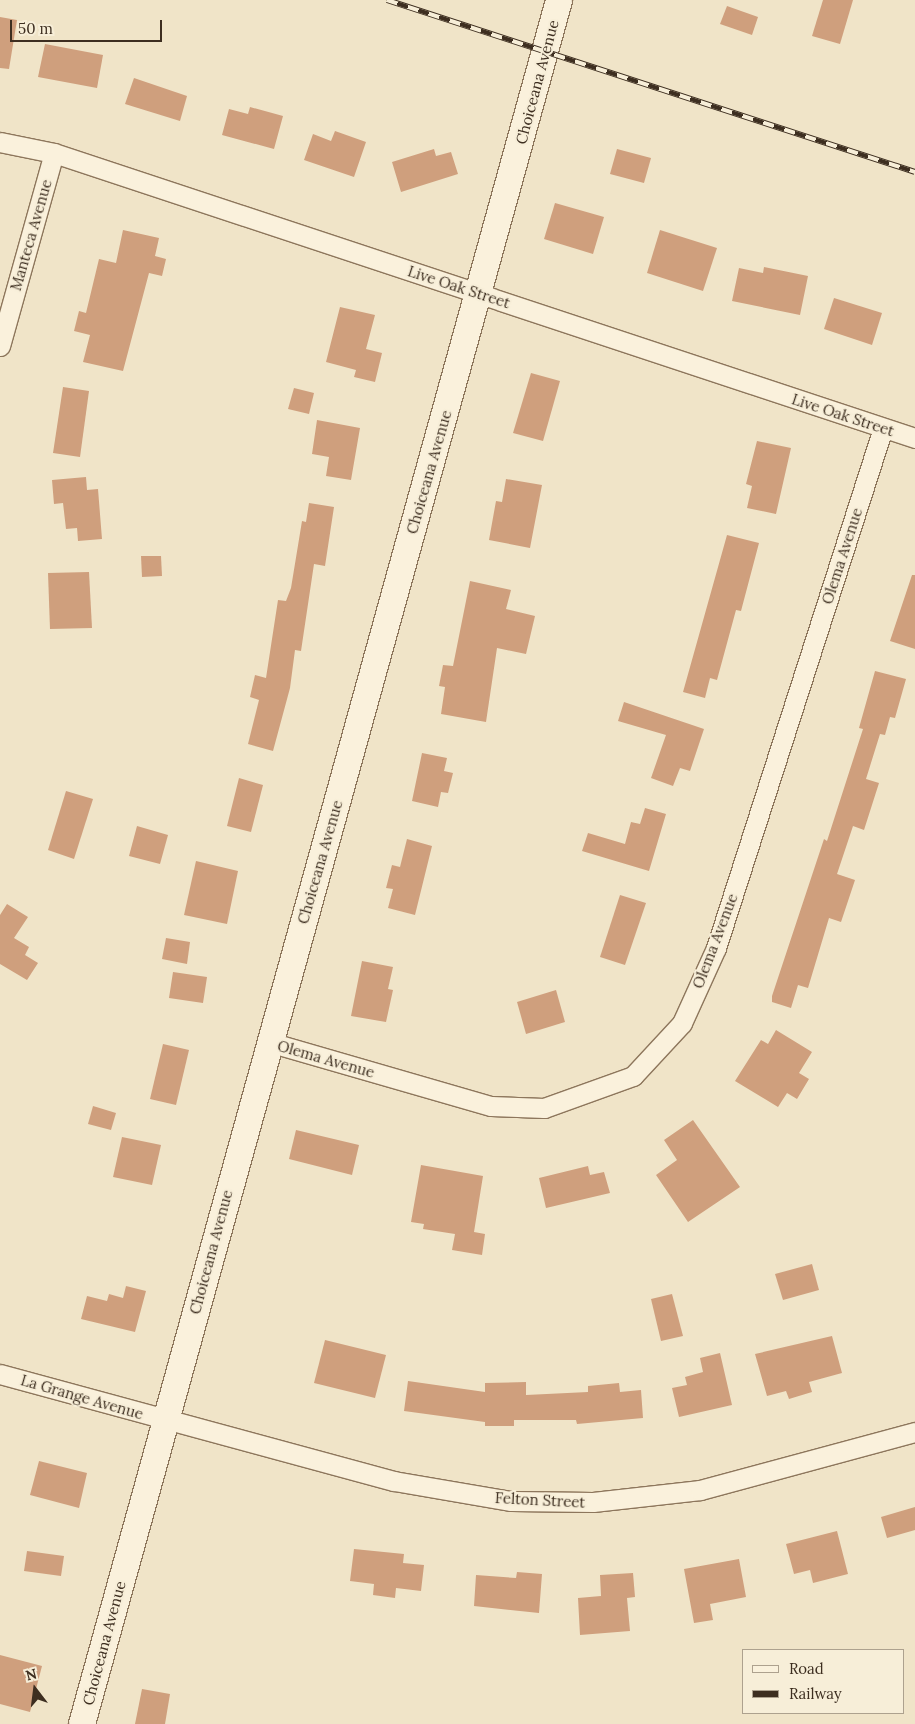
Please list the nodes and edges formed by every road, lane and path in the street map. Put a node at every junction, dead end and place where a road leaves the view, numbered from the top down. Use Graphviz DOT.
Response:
graph roads {
  1 [pos="559,0"];
  2 [pos="0,142"];
  3 [pos="54,153"];
  4 [pos="479,293"];
  5 [pos="0,346"];
  6 [pos="883,428"];
  7 [pos="915,438"];
  8 [pos="269,1042"];
  9 [pos="0,1374"];
  10 [pos="165,1421"];
  11 [pos="915,1432"];
  12 [pos="82,1724"];
  1 -- 4 [label="street, Choiceana Avenue"];
  2 -- 3 [label="street, Live Oak Street"];
  3 -- 4 [label="street, Live Oak Street"];
  3 -- 5 [label="street, Manteca Avenue"];
  4 -- 6 [label="street, Live Oak Street"];
  4 -- 8 [label="street, Choiceana Avenue"];
  6 -- 7 [label="street, Live Oak Street"];
  6 -- 8 [label="street, Olema Avenue"];
  8 -- 10 [label="street, Choiceana Avenue"];
  9 -- 10 [label="street, La Grange Avenue"];
  10 -- 11 [label="street, Felton Street"];
  10 -- 12 [label="street, Choiceana Avenue"];
}
